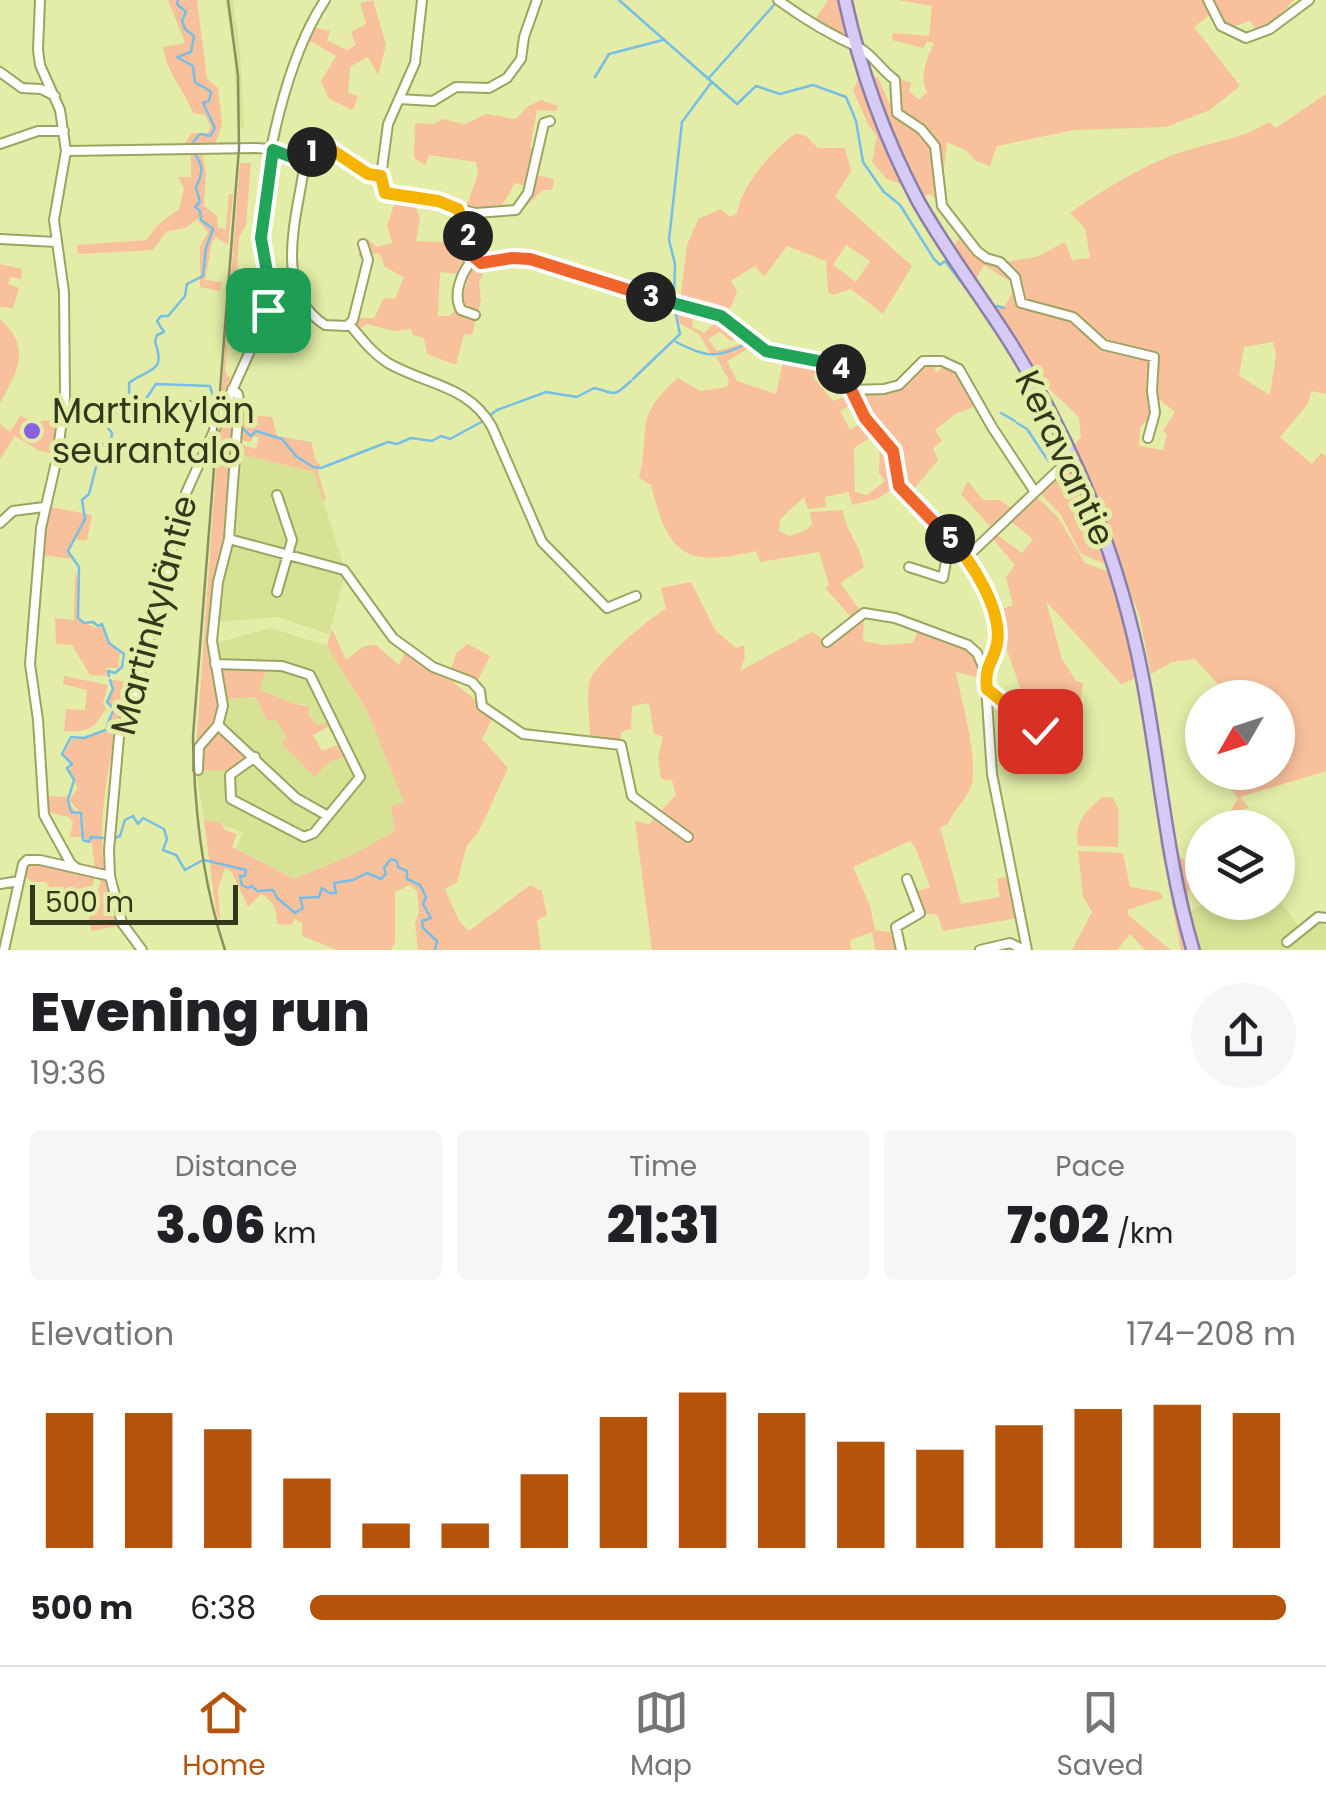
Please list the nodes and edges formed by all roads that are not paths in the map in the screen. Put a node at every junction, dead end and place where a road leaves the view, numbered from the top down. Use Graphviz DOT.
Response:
graph roads {
  1 [pos="40,0"];
  2 [pos="325,0"];
  3 [pos="422,0"];
  4 [pos="537,0"];
  5 [pos="778,0"];
  6 [pos="845,0"];
  7 [pos="1208,0"];
  8 [pos="1309,0"];
  9 [pos="856,47"];
  10 [pos="0,72"];
  11 [pos="55,96"];
  12 [pos="399,100"];
  13 [pos="550,121"];
  14 [pos="64,131"];
  15 [pos="0,144"];
  16 [pos="273,150"];
  17 [pos="66,151"];
  18 [pos="305,161"];
  19 [pos="381,176"];
  20 [pos="458,209"];
  21 [pos="54,228"];
  22 [pos="961,232"];
  23 [pos="0,239"];
  24 [pos="45,242"];
  25 [pos="56,242"];
  26 [pos="362,244"];
  27 [pos="948,250"];
  28 [pos="474,258"];
  29 [pos="475,315"];
  30 [pos="350,324"];
  31 [pos="232,389"];
  32 [pos="852,390"];
  33 [pos="162,406"];
  34 [pos="214,426"];
  35 [pos="1148,438"];
  36 [pos="1072,457"];
  37 [pos="1035,492"];
  38 [pos="277,495"];
  39 [pos="44,506"];
  40 [pos="0,523"];
  41 [pos="229,538"];
  42 [pos="950,539"];
  43 [pos="288,554"];
  44 [pos="968,557"];
  45 [pos="909,568"];
  46 [pos="277,592"];
  47 [pos="636,596"];
  48 [pos="827,642"];
  49 [pos="215,664"];
  50 [pos="986,671"];
  51 [pos="987,689"];
  52 [pos="218,724"];
  53 [pos="1072,750"];
  54 [pos="254,757"];
  55 [pos="198,770"];
  56 [pos="328,816"];
  57 [pos="688,837"];
  58 [pos="78,868"];
  59 [pos="110,876"];
  60 [pos="907,879"];
  61 [pos="19,881"];
  62 [pos="0,884"];
  63 [pos="1326,918"];
  64 [pos="1287,942"];
  65 [pos="4,950"];
  66 [pos="142,950"];
  67 [pos="901,950"];
  68 [pos="980,950"];
  69 [pos="1025,950"];
  70 [pos="1193,950"];
  1 -- 11 [label="street"];
  2 -- 16 [label="street, Martinkyläntie"];
  3 -- 12 [label="street"];
  4 -- 12 [label="street"];
  5 -- 9 [label="street"];
  6 -- 9 [label="main road, Keravantie"];
  7 -- 8 [label="street"];
  9 -- 22 [label="street"];
  9 -- 27 [label="main road, Keravantie"];
  10 -- 11 [label="street"];
  11 -- 14 [label="street"];
  12 -- 19 [label="street"];
  13 -- 20 [label="street"];
  14 -- 15 [label="street"];
  14 -- 17 [label="street"];
  16 -- 17 [label="street"];
  16 -- 18 [label="street"];
  16 -- 31 [label="street, Martinkyläntie"];
  17 -- 21 [label="street"];
  18 -- 19 [label="street"];
  18 -- 30 [label="street"];
  19 -- 20 [label="street"];
  20 -- 28 [label="street"];
  21 -- 24 [label="street"];
  21 -- 25 [label="street"];
  22 -- 27 [label="street"];
  22 -- 35 [label="street"];
  23 -- 24 [label="street"];
  24 -- 25 [label="street"];
  25 -- 39 [label="street"];
  26 -- 30 [label="street"];
  27 -- 36 [label="main road, Keravantie"];
  28 -- 29 [label="street"];
  28 -- 32 [label="street"];
  30 -- 47 [label="street"];
  31 -- 34 [label="street, Martinkyläntie"];
  31 -- 41 [label="street"];
  32 -- 37 [label="street"];
  32 -- 42 [label="street"];
  33 -- 34 [label="street"];
  34 -- 59 [label="street, Martinkyläntie"];
  36 -- 37 [label="street"];
  36 -- 70 [label="main road, Keravantie"];
  37 -- 44 [label="street"];
  38 -- 43 [label="street"];
  39 -- 40 [label="street"];
  39 -- 58 [label="street"];
  41 -- 43 [label="street"];
  41 -- 49 [label="street"];
  42 -- 44 [label="street"];
  42 -- 45 [label="street"];
  43 -- 46 [label="street"];
  43 -- 57 [label="street"];
  44 -- 50 [label="street"];
  48 -- 50 [label="street"];
  49 -- 52 [label="street"];
  49 -- 56 [label="street"];
  50 -- 51 [label="street"];
  51 -- 53 [label="street"];
  51 -- 69 [label="street"];
  52 -- 54 [label="street"];
  52 -- 55 [label="street"];
  54 -- 56 [label="street"];
  54 -- 56 [label="street"];
  58 -- 59 [label="street"];
  58 -- 61 [label="street"];
  59 -- 66 [label="street, Martinkyläntie"];
  60 -- 67 [label="street"];
  61 -- 62 [label="street"];
  61 -- 65 [label="street"];
  63 -- 64 [label="street"];
  68 -- 69 [label="street"];
}
